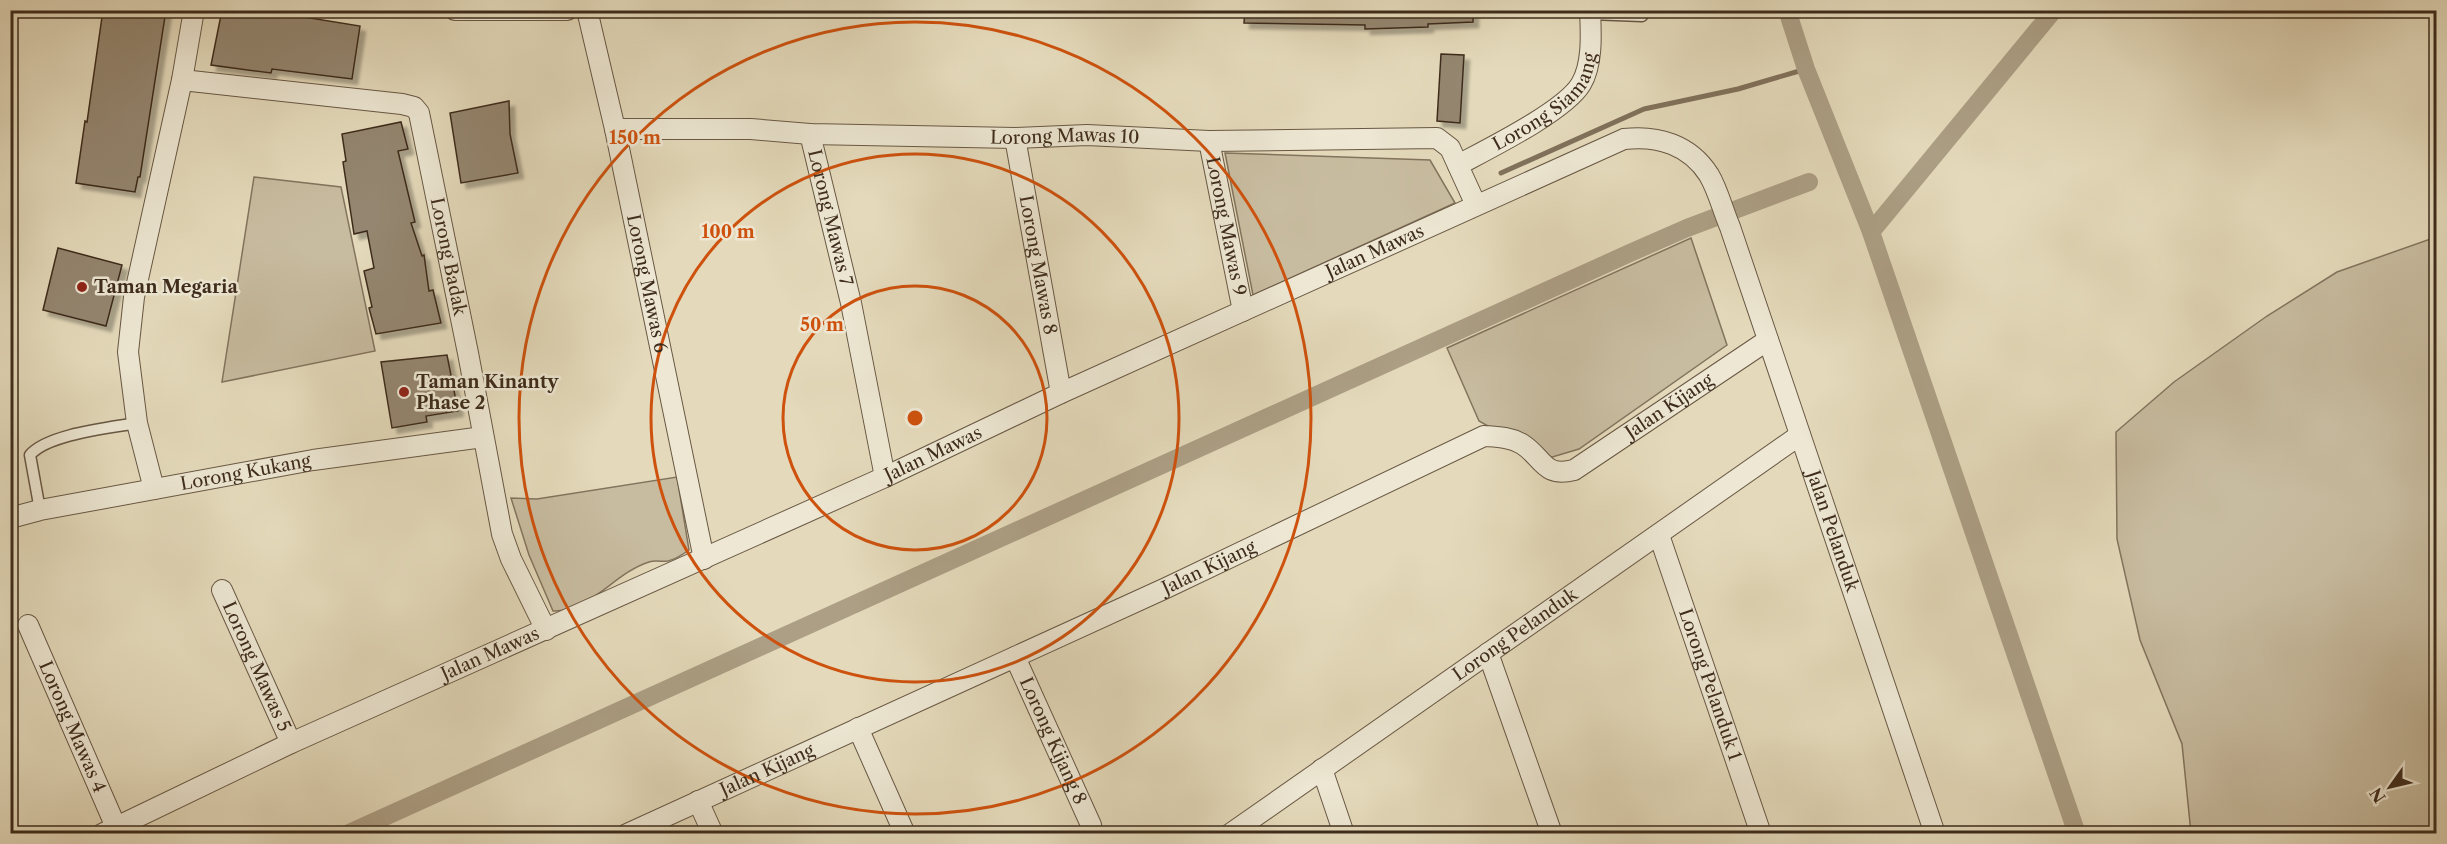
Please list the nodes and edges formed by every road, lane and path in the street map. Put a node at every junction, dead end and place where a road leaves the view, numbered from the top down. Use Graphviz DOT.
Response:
graph roads {
  1 [pos="194,10"];
  2 [pos="455,10"];
  3 [pos="567,10"];
  4 [pos="587,10"];
  5 [pos="1590,12"];
  6 [pos="1642,16"];
  7 [pos="182,80"];
  8 [pos="615,129"];
  9 [pos="810,134"];
  10 [pos="1015,138"];
  11 [pos="1209,141"];
  12 [pos="1458,165"];
  13 [pos="1476,205"];
  14 [pos="1730,227"];
  15 [pos="1243,311"];
  16 [pos="1768,340"];
  17 [pos="1061,393"];
  18 [pos="137,423"];
  19 [pos="1800,435"];
  20 [pos="483,437"];
  21 [pos="885,477"];
  22 [pos="154,489"];
  23 [pos="40,510"];
  24 [pos="10,518"];
  25 [pos="1659,535"];
  26 [pos="704,559"];
  27 [pos="222,590"];
  28 [pos="28,626"];
  29 [pos="546,630"];
  30 [pos="1488,653"];
  31 [pos="1015,657"];
  32 [pos="858,728"];
  33 [pos="291,743"];
  34 [pos="1322,769"];
  35 [pos="698,801"];
  36 [pos="1091,825"];
  37 [pos="109,830"];
  38 [pos="627,834"];
  39 [pos="713,834"];
  40 [pos="905,834"];
  41 [pos="1230,834"];
  42 [pos="1344,834"];
  43 [pos="1552,834"];
  44 [pos="1761,834"];
  45 [pos="1935,834"];
  1 -- 7 [label="street"];
  2 -- 3 [label="street"];
  4 -- 8 [label="street, Lorong Mawas 6"];
  5 -- 6 [label="lane"];
  5 -- 12 [label="street, Lorong Siamang"];
  7 -- 18 [label="street"];
  7 -- 20 [label="street, Lorong Badak"];
  8 -- 9 [label="street, Lorong Mawas 10"];
  8 -- 26 [label="street, Lorong Mawas 6"];
  9 -- 10 [label="street, Lorong Mawas 10"];
  9 -- 21 [label="street, Lorong Mawas 7"];
  10 -- 11 [label="street, Lorong Mawas 10"];
  10 -- 17 [label="street, Lorong Mawas 8"];
  11 -- 12 [label="street, Lorong Mawas 10"];
  11 -- 15 [label="street, Lorong Mawas 9"];
  12 -- 13 [label="street, Lorong Mawas 10"];
  13 -- 14 [label="street, Jalan Mawas"];
  13 -- 15 [label="street, Jalan Mawas"];
  14 -- 16 [label="street, Jalan Pelanduk"];
  15 -- 17 [label="street, Jalan Mawas"];
  16 -- 19 [label="street, Jalan Pelanduk"];
  16 -- 31 [label="street, Jalan Kijang"];
  17 -- 21 [label="street, Jalan Mawas"];
  18 -- 22 [label="street"];
  18 -- 23 [label="lane"];
  19 -- 25 [label="street, Lorong Pelanduk"];
  19 -- 45 [label="street, Jalan Pelanduk"];
  20 -- 22 [label="street, Lorong Kukang"];
  20 -- 29 [label="street, Lorong Badak"];
  21 -- 26 [label="street, Jalan Mawas"];
  22 -- 23 [label="street, Lorong Kukang"];
  23 -- 24 [label="street, Lorong Kukang"];
  25 -- 30 [label="street, Lorong Pelanduk"];
  25 -- 44 [label="street, Lorong Pelanduk 1"];
  26 -- 29 [label="street, Jalan Mawas"];
  27 -- 33 [label="street, Lorong Mawas 5"];
  28 -- 37 [label="street, Lorong Mawas 4"];
  29 -- 33 [label="street, Jalan Mawas"];
  30 -- 34 [label="street, Lorong Pelanduk"];
  30 -- 43 [label="street"];
  31 -- 32 [label="street, Jalan Kijang"];
  31 -- 36 [label="street, Lorong Kijang 8"];
  32 -- 35 [label="street, Jalan Kijang"];
  32 -- 40 [label="street"];
  33 -- 37 [label="street, Jalan Mawas"];
  34 -- 41 [label="street, Lorong Pelanduk"];
  34 -- 42 [label="street"];
  35 -- 38 [label="street, Jalan Kijang"];
  35 -- 39 [label="street"];
}
